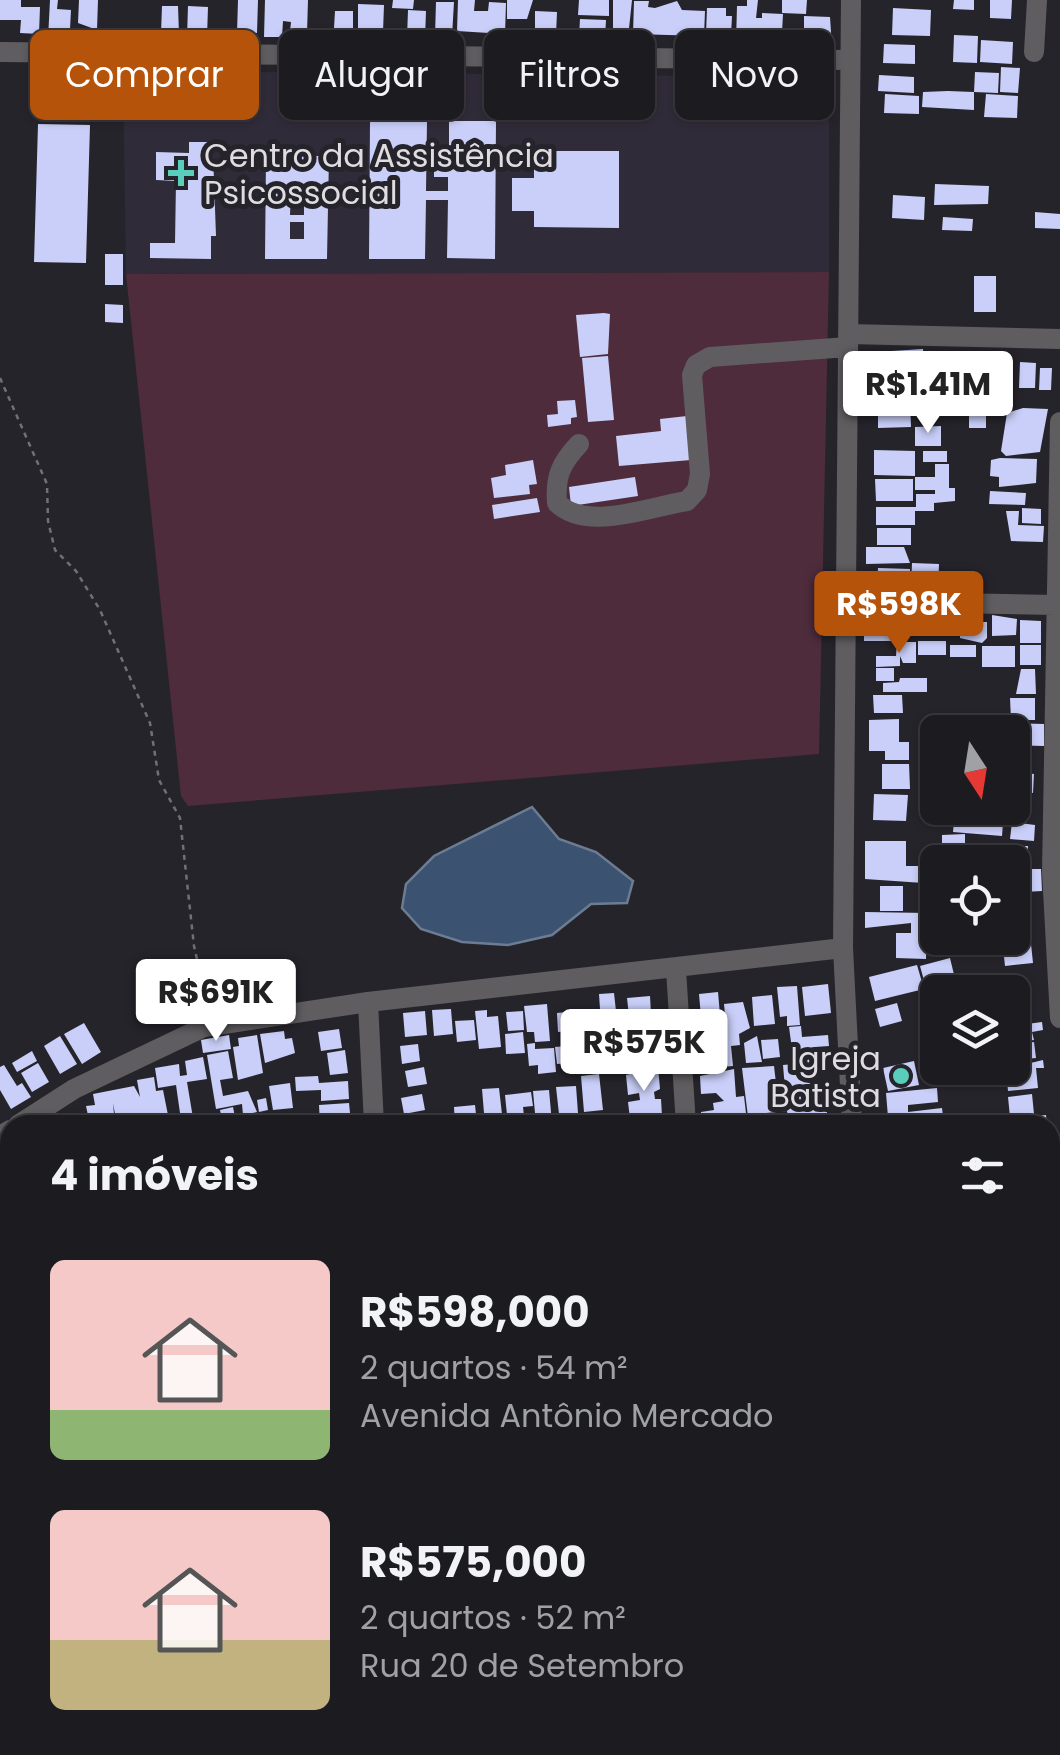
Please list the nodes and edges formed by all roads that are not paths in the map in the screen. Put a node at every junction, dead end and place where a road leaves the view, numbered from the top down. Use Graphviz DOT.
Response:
graph roads {
  1 [pos="851,0"];
  2 [pos="1037,0"];
  3 [pos="0,52"];
  4 [pos="1034,52"];
  5 [pos="850,60"];
  6 [pos="1060,339"];
  7 [pos="848,341"];
  8 [pos="1060,422"];
  9 [pos="579,444"];
  10 [pos="1058,528"];
  11 [pos="847,600"];
  12 [pos="1055,605"];
  13 [pos="1056,727"];
  14 [pos="843,948"];
  15 [pos="676,970"];
  16 [pos="368,1002"];
  17 [pos="1060,1018"];
  18 [pos="34,1115"];
  19 [pos="374,1115"];
  20 [pos="685,1115"];
  21 [pos="851,1115"];
  1 -- 5 [label="street"];
  2 -- 4 [label="street"];
  3 -- 5 [label="street"];
  5 -- 7 [label="street"];
  6 -- 7 [label="street"];
  7 -- 9 [label="street"];
  7 -- 11 [label="street"];
  8 -- 10 [label="street"];
  10 -- 12 [label="street"];
  11 -- 12 [label="street"];
  11 -- 14 [label="street"];
  12 -- 13 [label="street"];
  13 -- 17 [label="street"];
  14 -- 15 [label="street"];
  14 -- 21 [label="street"];
  15 -- 16 [label="street"];
  15 -- 20 [label="street"];
  16 -- 18 [label="street"];
  16 -- 19 [label="street"];
}
